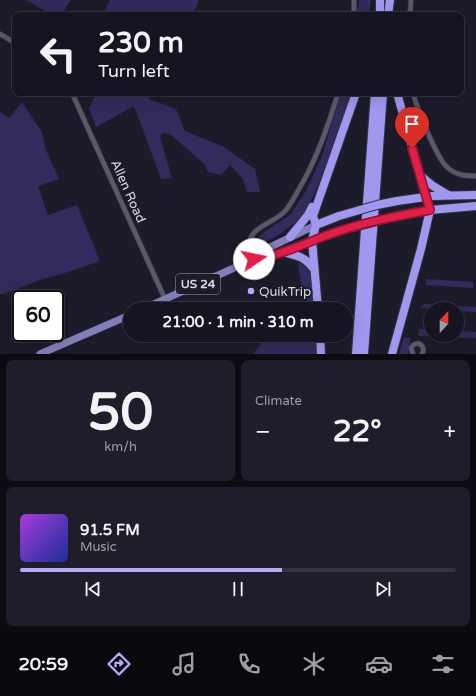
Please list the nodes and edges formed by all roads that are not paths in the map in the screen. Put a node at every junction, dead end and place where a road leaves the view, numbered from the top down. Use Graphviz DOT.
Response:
graph roads {
  1 [pos="354,0"];
  2 [pos="391,0"];
  3 [pos="410,0"];
  4 [pos="380,1"];
  5 [pos="354,12"];
  6 [pos="377,12"];
  7 [pos="380,12"];
  8 [pos="389,12"];
  9 [pos="393,12"];
  10 [pos="410,12"];
  11 [pos="0,34"];
  12 [pos="12,41"];
  13 [pos="73,96"];
  14 [pos="337,96"];
  15 [pos="355,96"];
  16 [pos="375,96"];
  17 [pos="383,96"];
  18 [pos="398,96"];
  19 [pos="414,96"];
  20 [pos="420,175"];
  21 [pos="476,176"];
  22 [pos="320,195"];
  23 [pos="448,195"];
  24 [pos="476,195"];
  25 [pos="426,196"];
  26 [pos="476,206"];
  27 [pos="441,209"];
  28 [pos="430,210"];
  29 [pos="316,225"];
  30 [pos="426,228"];
  31 [pos="290,237"];
  32 [pos="312,240"];
  33 [pos="283,252"];
  34 [pos="254,259"];
  35 [pos="314,270"];
  36 [pos="164,299"];
  37 [pos="158,302"];
  38 [pos="317,302"];
  39 [pos="123,318"];
  40 [pos="320,342"];
  41 [pos="40,354"];
  42 [pos="321,354"];
  43 [pos="356,354"];
  44 [pos="364,354"];
  45 [pos="392,354"];
  46 [pos="412,354"];
  47 [pos="422,354"];
  1 -- 5 [label="street"];
  2 -- 8 [label="highway"];
  2 -- 9 [label="highway"];
  3 -- 10 [label="street"];
  4 -- 6 [label="highway"];
  4 -- 7 [label="highway"];
  11 -- 12 [label="street"];
  13 -- 36 [label="street, Allen Road"];
  14 -- 34 [label="street"];
  15 -- 22 [label="highway"];
  16 -- 43 [label="highway"];
  17 -- 44 [label="highway"];
  18 -- 20 [label="highway"];
  19 -- 21 [label="street"];
  20 -- 23 [label="highway"];
  20 -- 25 [label="highway"];
  22 -- 29 [label="highway"];
  22 -- 31 [label="highway"];
  23 -- 24 [label="highway, US 24"];
  23 -- 25 [label="highway, US 24"];
  25 -- 28 [label="highway"];
  25 -- 29 [label="highway, US 24, bridge"];
  26 -- 27 [label="highway, US 24"];
  27 -- 28 [label="highway, US 24"];
  27 -- 30 [label="highway"];
  28 -- 30 [label="highway"];
  28 -- 32 [label="highway, US 24, bridge"];
  29 -- 31 [label="main road, US 24"];
  29 -- 32 [label="highway"];
  30 -- 45 [label="highway"];
  31 -- 34 [label="main road, US 24"];
  32 -- 33 [label="main road, US 24"];
  32 -- 35 [label="highway"];
  33 -- 34 [label="main road, US 24"];
  33 -- 35 [label="highway"];
  34 -- 36 [label="main road, US 24"];
  35 -- 38 [label="highway"];
  36 -- 37 [label="main road, US 24"];
  39 -- 41 [label="main road"];
  40 -- 42 [label="highway"];
  46 -- 47 [label="street"];
}
